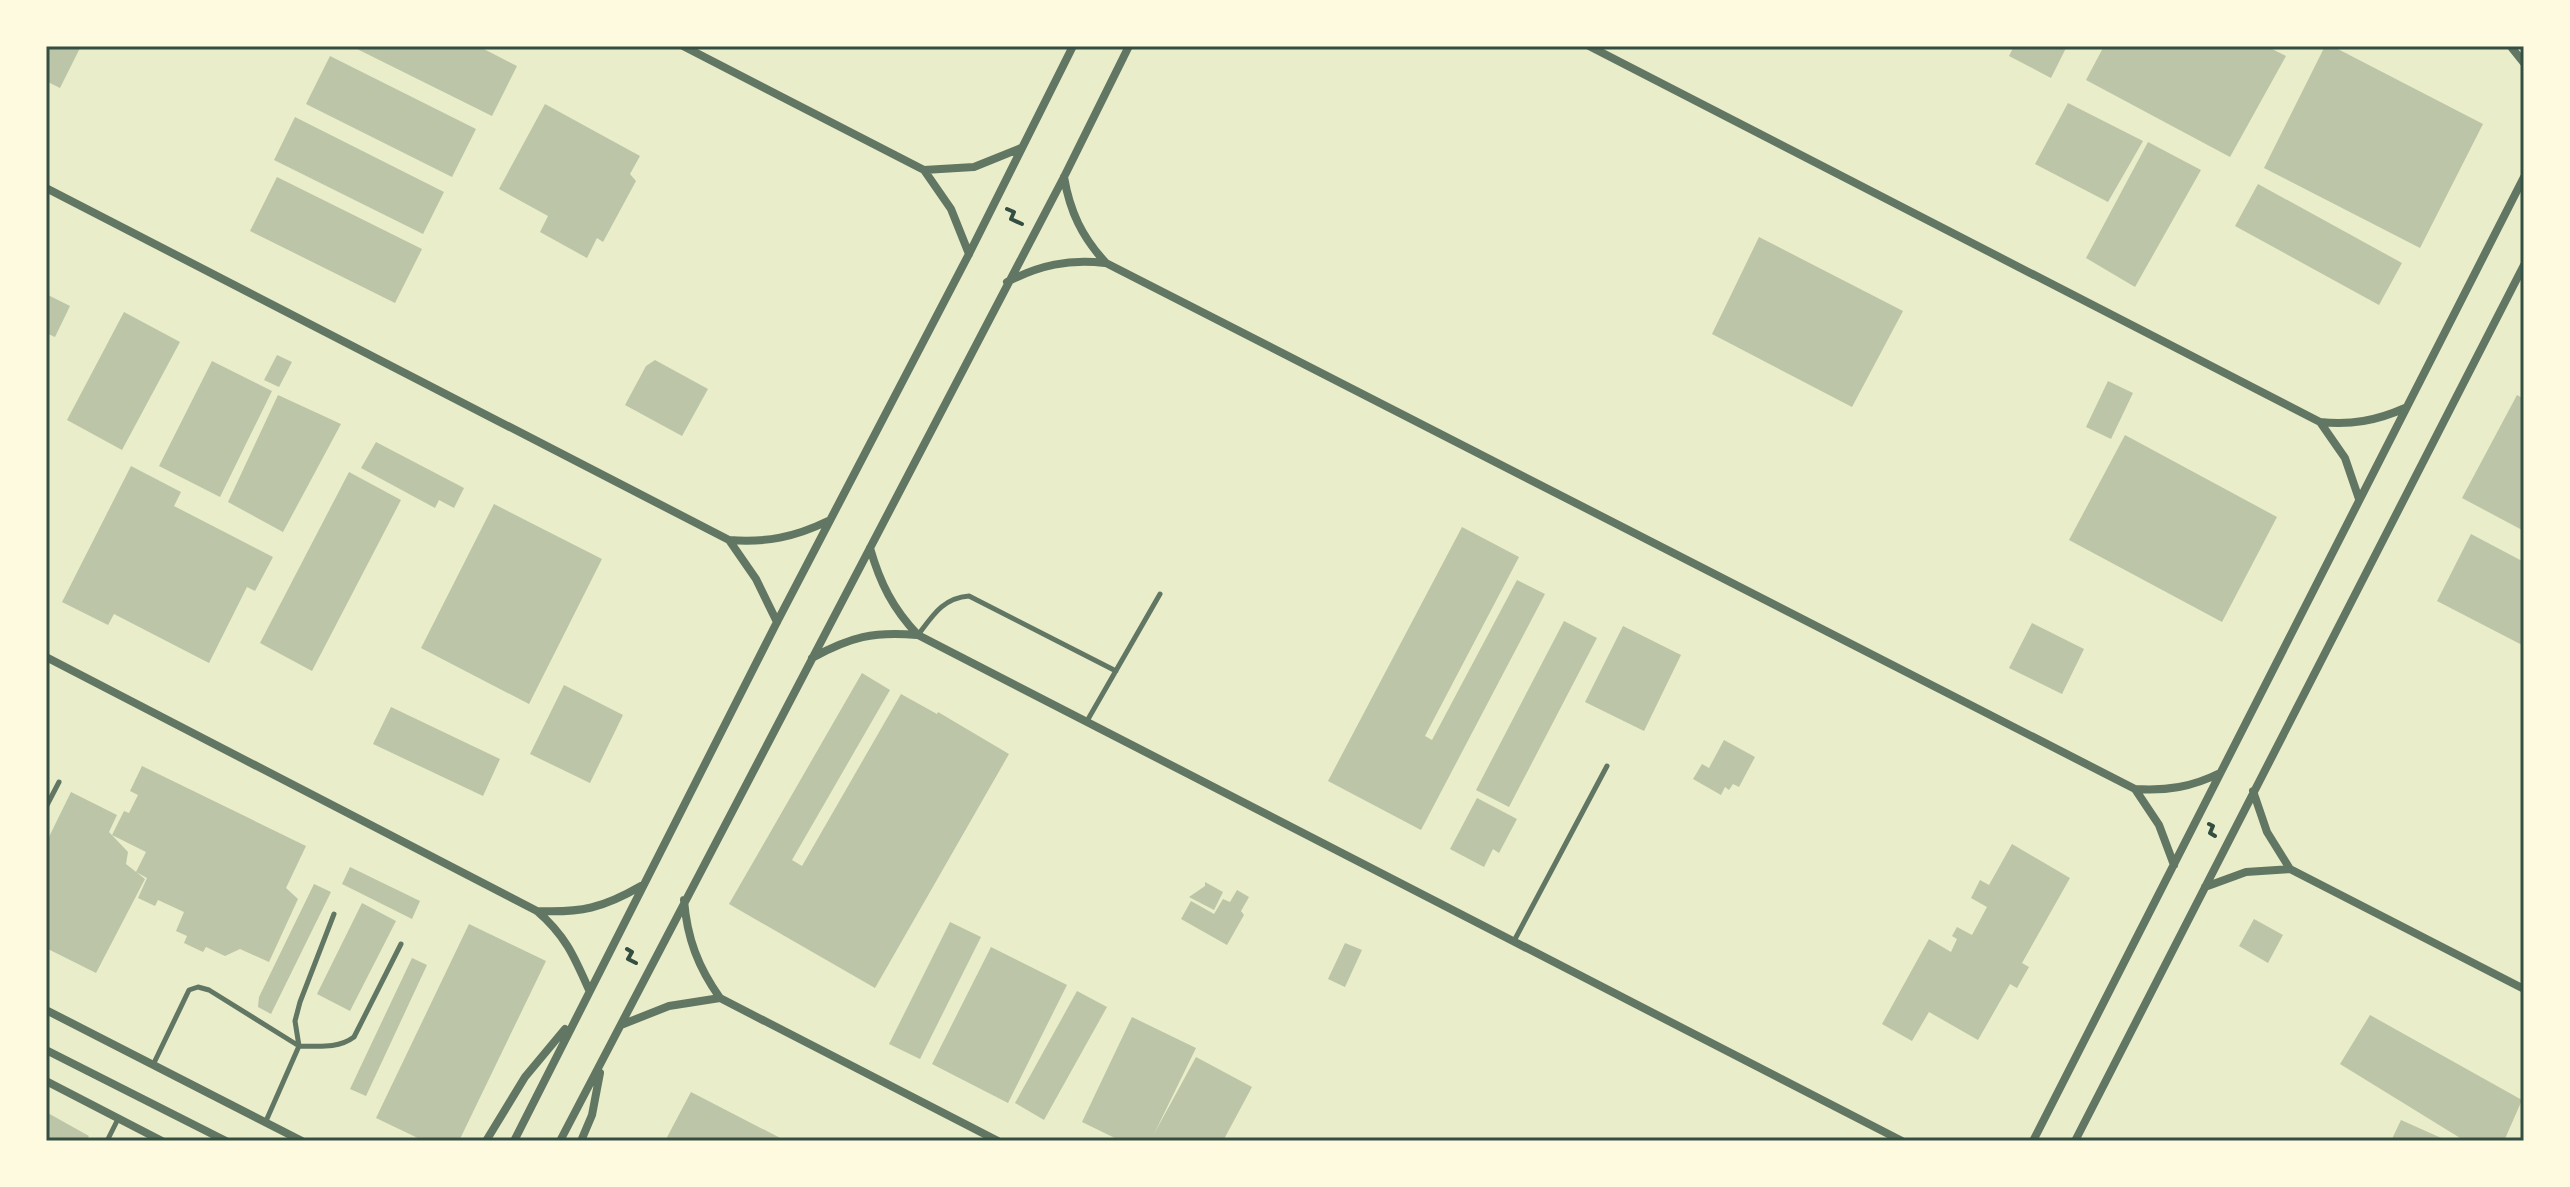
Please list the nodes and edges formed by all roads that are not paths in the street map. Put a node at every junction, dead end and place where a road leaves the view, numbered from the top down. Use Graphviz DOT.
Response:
graph roads {
  1 [pos="683,46"];
  2 [pos="1073,46"];
  3 [pos="1129,46"];
  4 [pos="1589,46"];
  5 [pos="2509,47"];
  6 [pos="2524,50"];
  7 [pos="2524,63"];
  8 [pos="1021,148"];
  9 [pos="924,170"];
  10 [pos="1064,177"];
  11 [pos="2524,177"];
  12 [pos="46,188"];
  13 [pos="969,254"];
  14 [pos="1106,263"];
  15 [pos="2524,265"];
  16 [pos="1006,283"];
  17 [pos="2405,408"];
  18 [pos="2320,422"];
  19 [pos="2359,499"];
  20 [pos="829,521"];
  21 [pos="729,540"];
  22 [pos="870,548"];
  23 [pos="1160,594"];
  24 [pos="777,622"];
  25 [pos="918,635"];
  26 [pos="46,657"];
  27 [pos="810,659"];
  28 [pos="1116,671"];
  29 [pos="1087,721"];
  30 [pos="1607,766"];
  31 [pos="2220,773"];
  32 [pos="59,782"];
  33 [pos="2135,789"];
  34 [pos="2253,791"];
  35 [pos="46,807"];
  36 [pos="2174,865"];
  37 [pos="2290,869"];
  38 [pos="642,886"];
  39 [pos="2205,887"];
  40 [pos="684,899"];
  41 [pos="537,911"];
  42 [pos="334,914"];
  43 [pos="1514,941"];
  44 [pos="401,944"];
  45 [pos="2524,989"];
  46 [pos="589,990"];
  47 [pos="720,998"];
  48 [pos="46,1010"];
  49 [pos="573,1019"];
  50 [pos="620,1025"];
  51 [pos="299,1046"];
  52 [pos="46,1050"];
  53 [pos="602,1061"];
  54 [pos="153,1065"];
  55 [pos="46,1081"];
  56 [pos="119,1118"];
  57 [pos="265,1122"];
  58 [pos="107,1141"];
  59 [pos="162,1141"];
  60 [pos="226,1141"];
  61 [pos="302,1141"];
  62 [pos="486,1141"];
  63 [pos="514,1141"];
  64 [pos="560,1141"];
  65 [pos="581,1141"];
  66 [pos="998,1141"];
  67 [pos="1902,1141"];
  68 [pos="2033,1141"];
  69 [pos="2075,1141"];
  1 -- 9 [label="street"];
  2 -- 8 [label="street"];
  3 -- 10 [label="street"];
  4 -- 18 [label="street"];
  5 -- 6 [label="street"];
  5 -- 7 [label="street"];
  8 -- 9 [label="street"];
  8 -- 13 [label="street"];
  9 -- 13 [label="street"];
  10 -- 14 [label="street"];
  10 -- 16 [label="street"];
  11 -- 17 [label="street"];
  12 -- 21 [label="street"];
  13 -- 20 [label="street"];
  14 -- 16 [label="street"];
  14 -- 33 [label="street"];
  15 -- 34 [label="street"];
  16 -- 22 [label="street"];
  17 -- 18 [label="street"];
  17 -- 19 [label="street"];
  18 -- 19 [label="street"];
  19 -- 31 [label="street"];
  20 -- 21 [label="street"];
  20 -- 24 [label="street"];
  21 -- 24 [label="street"];
  22 -- 25 [label="street"];
  22 -- 27 [label="street"];
  23 -- 28 [label="lane"];
  24 -- 38 [label="street"];
  25 -- 27 [label="street"];
  25 -- 28 [label="lane"];
  25 -- 29 [label="street"];
  26 -- 41 [label="street"];
  27 -- 40 [label="street"];
  28 -- 29 [label="lane"];
  29 -- 43 [label="street"];
  30 -- 43 [label="lane"];
  31 -- 33 [label="street"];
  31 -- 36 [label="street"];
  32 -- 35 [label="lane"];
  33 -- 36 [label="street"];
  34 -- 37 [label="street"];
  34 -- 39 [label="street"];
  36 -- 68 [label="street"];
  37 -- 39 [label="street"];
  37 -- 45 [label="street"];
  38 -- 41 [label="street"];
  38 -- 46 [label="street"];
  39 -- 69 [label="street"];
  40 -- 47 [label="street"];
  40 -- 50 [label="street"];
  41 -- 46 [label="street"];
  42 -- 51 [label="lane"];
  43 -- 67 [label="street"];
  44 -- 51 [label="lane"];
  46 -- 49 [label="street"];
  47 -- 50 [label="street"];
  47 -- 66 [label="street"];
  48 -- 54 [label="street"];
  49 -- 62 [label="street"];
  49 -- 63 [label="street"];
  50 -- 53 [label="street"];
  51 -- 54 [label="lane"];
  51 -- 57 [label="lane"];
  52 -- 60 [label="street"];
  53 -- 64 [label="street"];
  53 -- 65 [label="street"];
  54 -- 57 [label="street"];
  55 -- 56 [label="street"];
  56 -- 58 [label="lane"];
  56 -- 59 [label="street"];
  57 -- 61 [label="street"];
}
